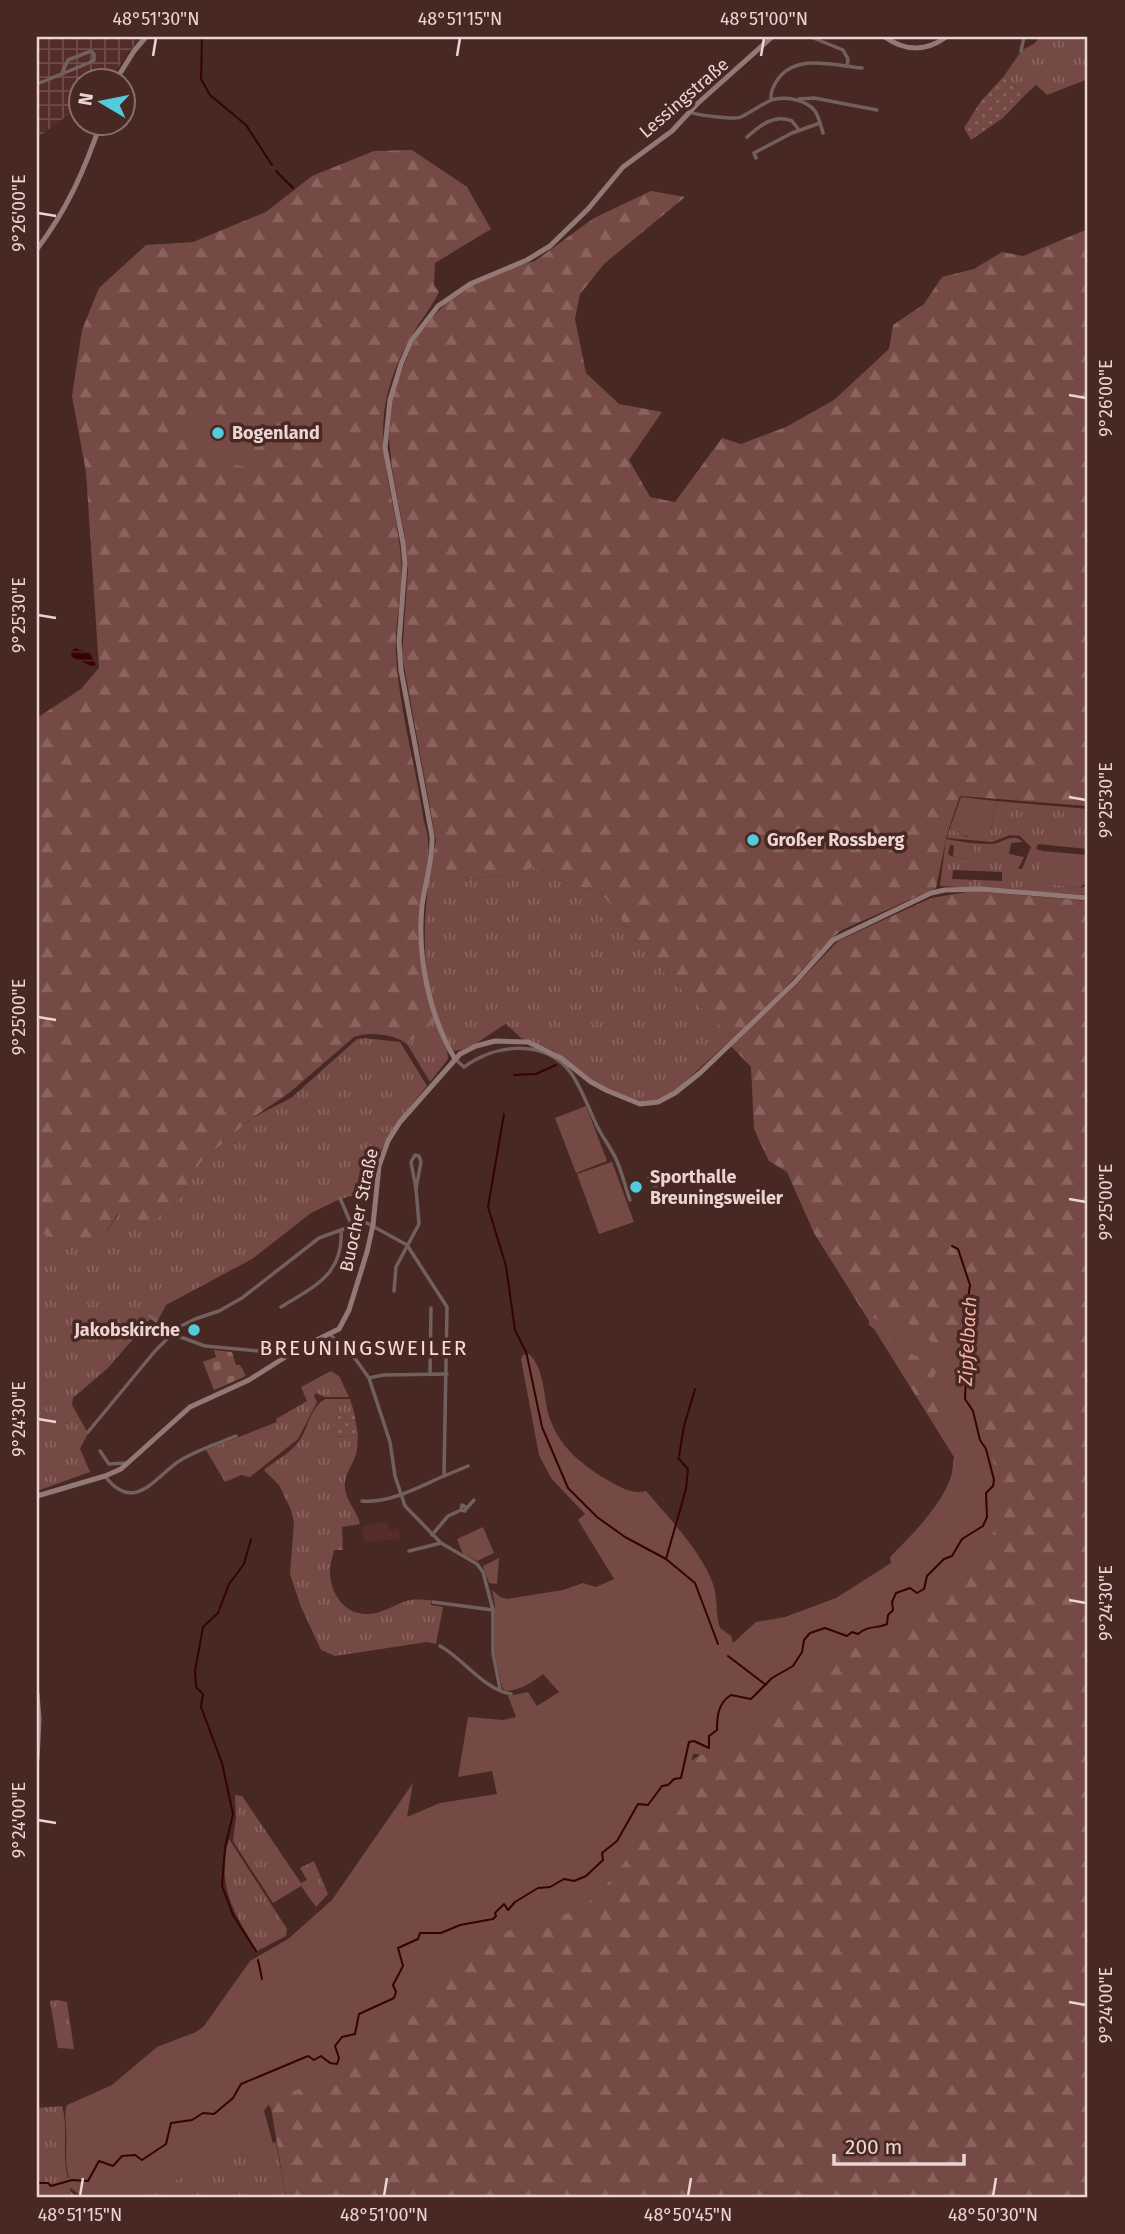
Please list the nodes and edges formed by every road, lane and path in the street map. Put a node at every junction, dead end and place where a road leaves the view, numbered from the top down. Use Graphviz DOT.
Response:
graph roads {
  1 [pos="146,37"];
  2 [pos="772,37"];
  3 [pos="811,37"];
  4 [pos="885,37"];
  5 [pos="946,37"];
  6 [pos="1024,37"];
  7 [pos="894,39"];
  8 [pos="1021,51"];
  9 [pos="124,66"];
  10 [pos="847,66"];
  11 [pos="862,68"];
  12 [pos="62,73"];
  13 [pos="37,84"];
  14 [pos="771,100"];
  15 [pos="797,100"];
  16 [pos="877,110"];
  17 [pos="690,112"];
  18 [pos="820,123"];
  19 [pos="799,130"];
  20 [pos="823,133"];
  21 [pos="96,136"];
  22 [pos="747,137"];
  23 [pos="756,158"];
  24 [pos="37,249"];
  25 [pos="1088,898"];
  26 [pos="455,1059"];
  27 [pos="416,1189"];
  28 [pos="340,1198"];
  29 [pos="630,1200"];
  30 [pos="373,1225"];
  31 [pos="352,1226"];
  32 [pos="341,1230"];
  33 [pos="407,1245"];
  34 [pos="394,1291"];
  35 [pos="281,1307"];
  36 [pos="431,1308"];
  37 [pos="150,1316"];
  38 [pos="172,1333"];
  39 [pos="330,1335"];
  40 [pos="283,1358"];
  41 [pos="430,1374"];
  42 [pos="447,1374"];
  43 [pos="369,1378"];
  44 [pos="89,1432"];
  45 [pos="236,1436"];
  46 [pos="100,1451"];
  47 [pos="128,1464"];
  48 [pos="468,1466"];
  49 [pos="105,1476"];
  50 [pos="444,1476"];
  51 [pos="37,1496"];
  52 [pos="400,1496"];
  53 [pos="474,1500"];
  54 [pos="362,1501"];
  55 [pos="432,1535"];
  56 [pos="441,1543"];
  57 [pos="409,1550"];
  58 [pos="433,1602"];
  59 [pos="493,1610"];
  60 [pos="440,1646"];
  61 [pos="500,1689"];
  62 [pos="511,1693"];
  63 [pos="37,1694"];
  64 [pos="37,1760"];
  1 -- 9 [label="street"];
  2 -- 17 [label="street, Lessingstraße"];
  3 -- 10 [label="street"];
  4 -- 7 [label="street"];
  5 -- 7 [label="street"];
  6 -- 8 [label="street"];
  10 -- 11 [label="street"];
  10 -- 14 [label="street"];
  12 -- 12 [label="street"];
  12 -- 13 [label="street"];
  14 -- 15 [label="street"];
  14 -- 17 [label="street"];
  15 -- 16 [label="street"];
  15 -- 18 [label="street"];
  17 -- 26 [label="street, Lessingstraße"];
  18 -- 19 [label="street"];
  18 -- 20 [label="street"];
  19 -- 22 [label="street"];
  19 -- 23 [label="street"];
  21 -- 24 [label="street"];
  25 -- 26 [label="street, Buocher Straße"];
  26 -- 29 [label="street"];
  26 -- 30 [label="street, Buocher Straße"];
  27 -- 27 [label="street"];
  27 -- 33 [label="street"];
  28 -- 31 [label="street"];
  30 -- 31 [label="street"];
  30 -- 33 [label="street"];
  30 -- 39 [label="street, Buocher Straße"];
  31 -- 32 [label="street"];
  32 -- 35 [label="street"];
  32 -- 38 [label="street"];
  33 -- 34 [label="street"];
  33 -- 42 [label="street"];
  36 -- 41 [label="street"];
  37 -- 38 [label="street"];
  38 -- 40 [label="street"];
  38 -- 44 [label="street"];
  39 -- 40 [label="street"];
  39 -- 43 [label="street"];
  40 -- 47 [label="street"];
  41 -- 42 [label="street"];
  41 -- 43 [label="street"];
  42 -- 50 [label="street"];
  43 -- 52 [label="street"];
  45 -- 49 [label="street"];
  46 -- 47 [label="street"];
  47 -- 49 [label="street"];
  48 -- 50 [label="street"];
  49 -- 51 [label="street"];
  50 -- 52 [label="street"];
  52 -- 54 [label="street"];
  52 -- 55 [label="street"];
  53 -- 55 [label="street"];
  55 -- 56 [label="street"];
  56 -- 57 [label="street"];
  56 -- 59 [label="street"];
  58 -- 59 [label="street"];
  59 -- 61 [label="street"];
  60 -- 61 [label="street"];
  61 -- 62 [label="street"];
  63 -- 64 [label="street"];
}
